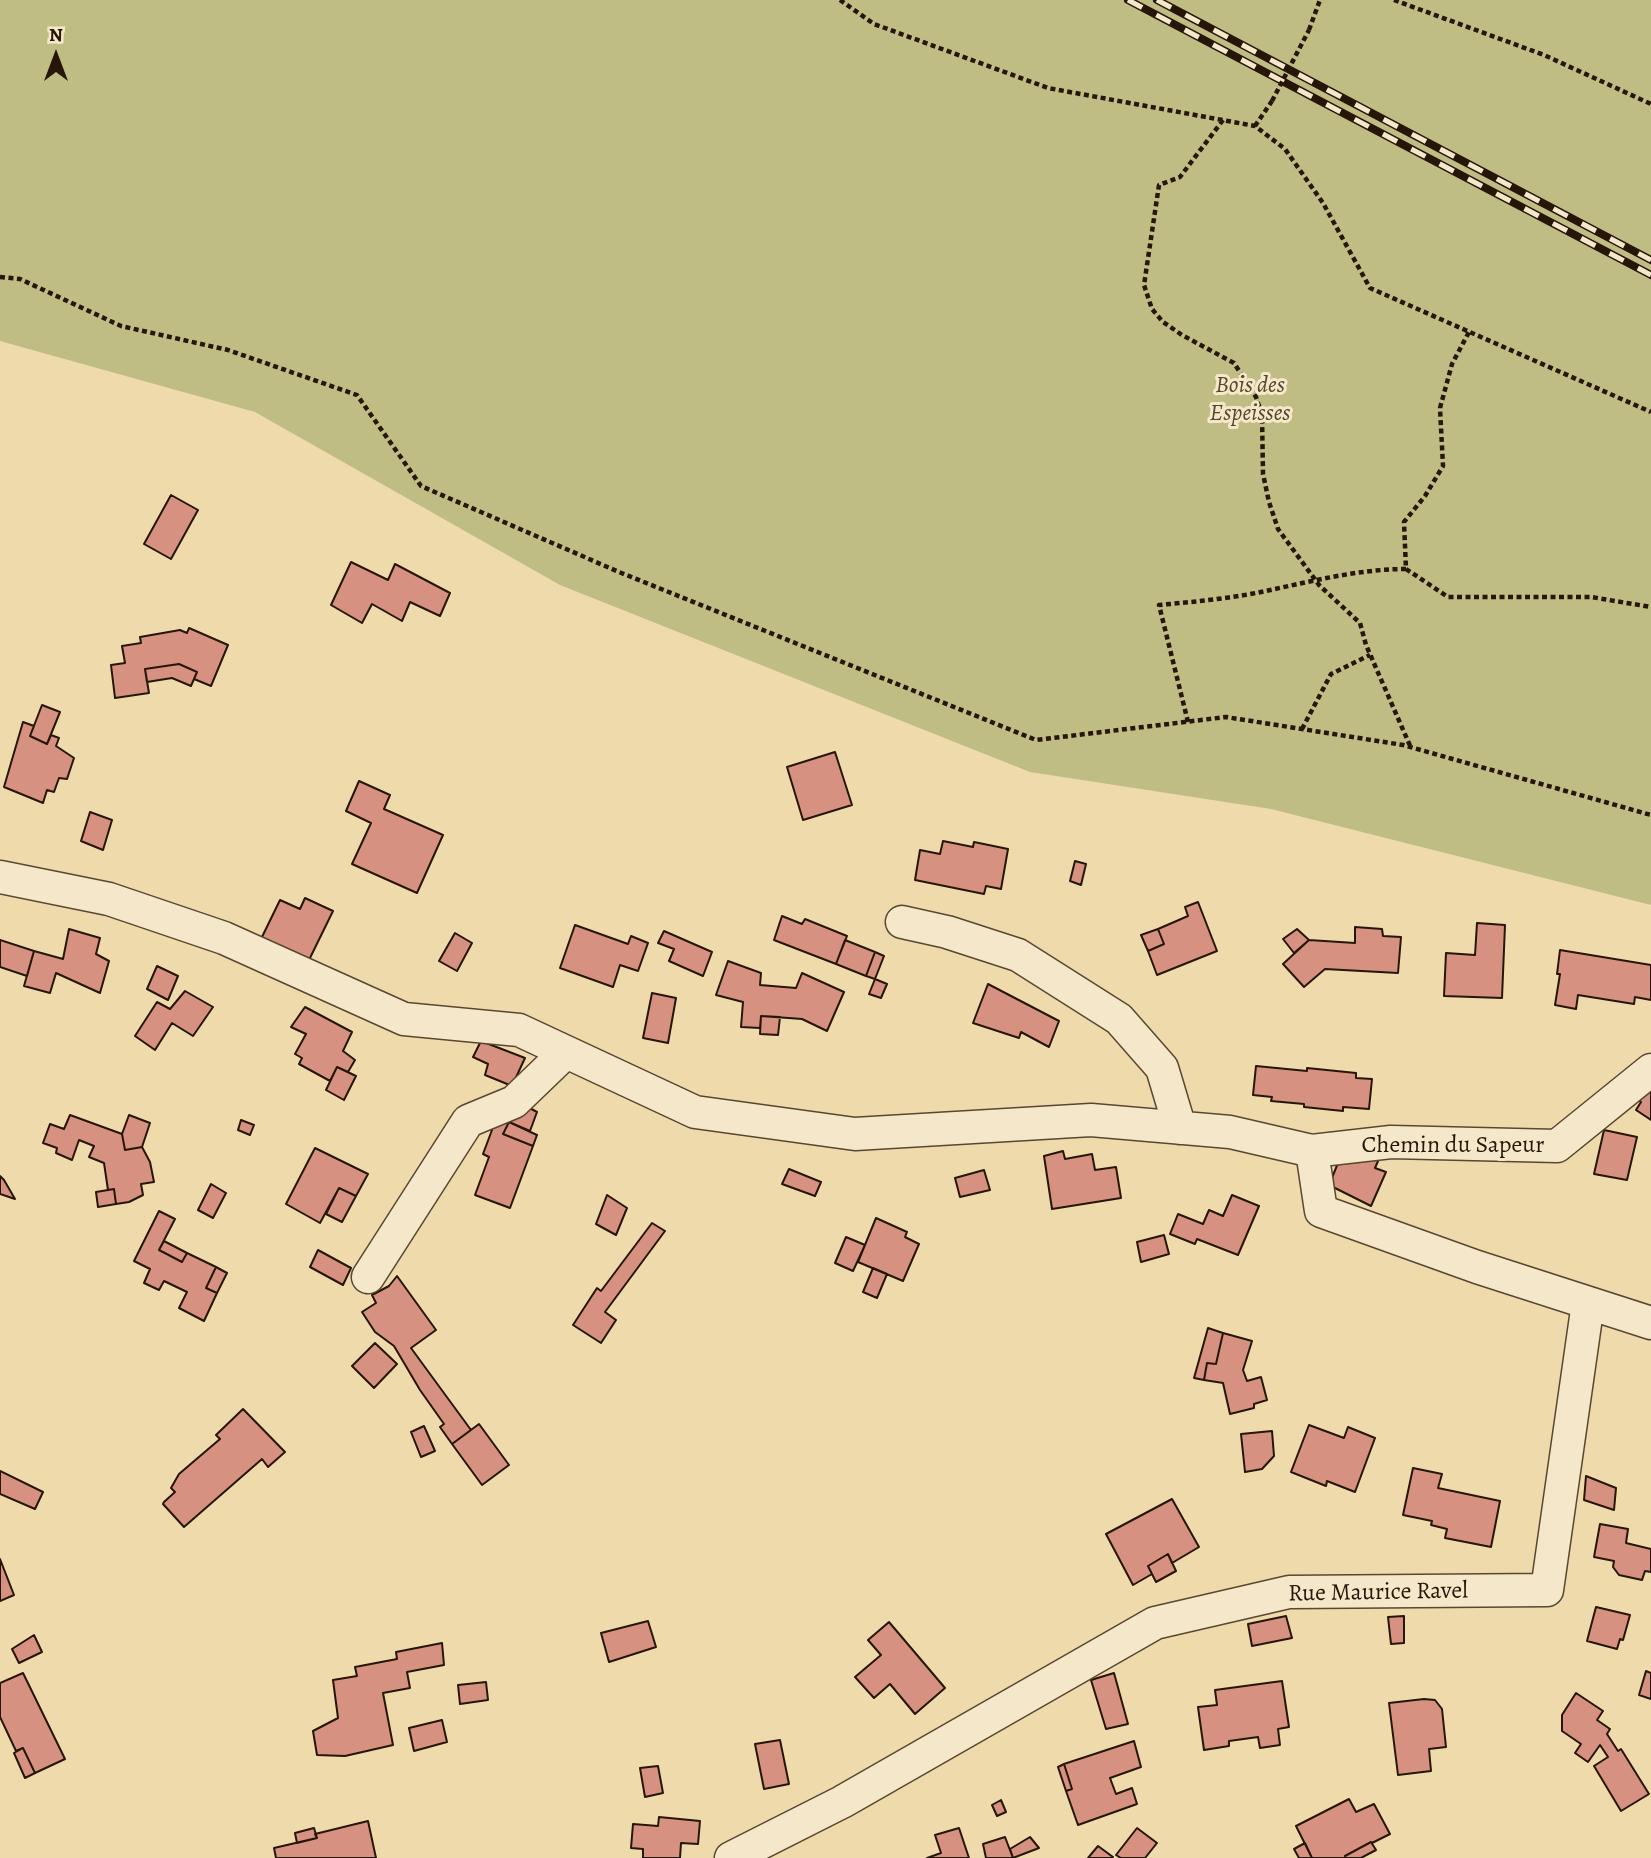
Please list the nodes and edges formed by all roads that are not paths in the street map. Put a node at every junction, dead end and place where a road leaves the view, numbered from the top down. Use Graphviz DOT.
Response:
graph roads {
  1 [pos="0,877"];
  2 [pos="902,922"];
  3 [pos="566,1052"];
  4 [pos="1651,1070"];
  5 [pos="1180,1128"];
  6 [pos="1312,1151"];
  7 [pos="368,1278"];
  8 [pos="1588,1303"];
  9 [pos="1651,1323"];
  10 [pos="731,1858"];
  1 -- 3 [label="street, Chemin du Sapeur"];
  2 -- 5 [label="street"];
  3 -- 5 [label="street, Chemin du Sapeur"];
  3 -- 7 [label="street"];
  4 -- 6 [label="street, Chemin du Sapeur"];
  5 -- 6 [label="street, Chemin du Sapeur"];
  6 -- 8 [label="street"];
  8 -- 9 [label="street"];
  8 -- 10 [label="street, Rue Maurice Ravel"];
}
